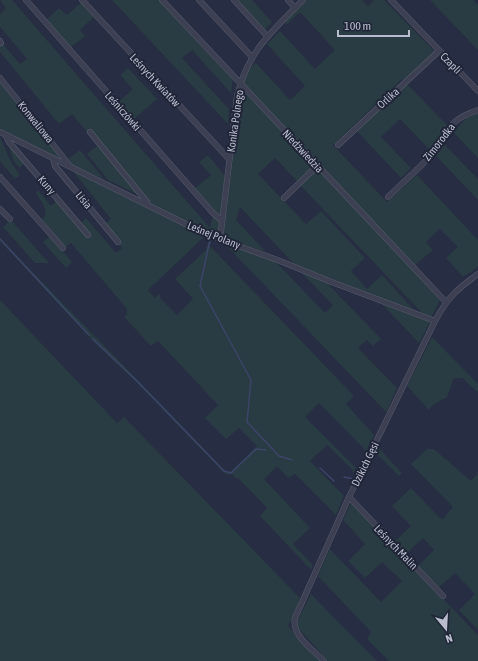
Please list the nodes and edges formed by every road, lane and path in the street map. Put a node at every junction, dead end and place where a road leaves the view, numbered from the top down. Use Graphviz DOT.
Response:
graph roads {
  1 [pos="26,0"];
  2 [pos="82,0"];
  3 [pos="162,0"];
  4 [pos="199,0"];
  5 [pos="234,0"];
  6 [pos="288,0"];
  7 [pos="303,0"];
  8 [pos="391,0"];
  9 [pos="295,8"];
  10 [pos="267,36"];
  11 [pos="439,51"];
  12 [pos="252,57"];
  13 [pos="0,78"];
  14 [pos="240,83"];
  15 [pos="478,91"];
  16 [pos="478,110"];
  17 [pos="0,132"];
  18 [pos="90,132"];
  19 [pos="6,135"];
  20 [pos="338,146"];
  21 [pos="53,158"];
  22 [pos="229,159"];
  23 [pos="317,166"];
  24 [pos="70,167"];
  25 [pos="0,177"];
  26 [pos="388,197"];
  27 [pos="284,198"];
  28 [pos="148,205"];
  29 [pos="0,209"];
  30 [pos="10,219"];
  31 [pos="222,220"];
  32 [pos="88,235"];
  33 [pos="220,240"];
  34 [pos="118,242"];
  35 [pos="62,248"];
  36 [pos="478,274"];
  37 [pos="445,301"];
  38 [pos="435,321"];
  39 [pos="349,498"];
  40 [pos="443,596"];
  41 [pos="324,661"];
  1 -- 31 [label="street, Leśniczówki"];
  2 -- 22 [label="street, Leśnych Kwiatów"];
  3 -- 14 [label="street, Niedźwiedzia"];
  4 -- 12 [label="street"];
  5 -- 10 [label="street"];
  6 -- 9 [label="street"];
  7 -- 9 [label="street, Konika Polnego"];
  8 -- 11 [label="street, Czapli"];
  9 -- 10 [label="street, Konika Polnego"];
  10 -- 12 [label="street, Konika Polnego"];
  11 -- 15 [label="street, Czapli"];
  11 -- 20 [label="street, Orlika"];
  12 -- 14 [label="street, Konika Polnego"];
  13 -- 24 [label="street, Konwaliowa"];
  14 -- 22 [label="street, Konika Polnego"];
  14 -- 23 [label="street, Niedźwiedzia"];
  16 -- 26 [label="street, Zimorodka"];
  17 -- 19 [label="street, Leśnej Polany"];
  18 -- 28 [label="street"];
  19 -- 21 [label="street, Leśnej Polany"];
  19 -- 32 [label="street, Kuny"];
  21 -- 24 [label="street, Leśnej Polany"];
  21 -- 34 [label="street, Lisia"];
  22 -- 31 [label="street, Konika Polnego"];
  23 -- 27 [label="street"];
  23 -- 37 [label="street, Niedźwiedzia"];
  24 -- 28 [label="street, Leśnej Polany"];
  25 -- 35 [label="street"];
  28 -- 33 [label="street, Leśnej Polany"];
  29 -- 30 [label="street"];
  31 -- 33 [label="street, Konika Polnego"];
  33 -- 38 [label="street, Leśnej Polany"];
  36 -- 37 [label="street, Dzikich Gęsi"];
  37 -- 38 [label="street, Dzikich Gęsi"];
  38 -- 39 [label="street, Dzikich Gęsi"];
  39 -- 40 [label="street, Leśnych Malin"];
  39 -- 41 [label="street, Dzikich Gęsi"];
}
